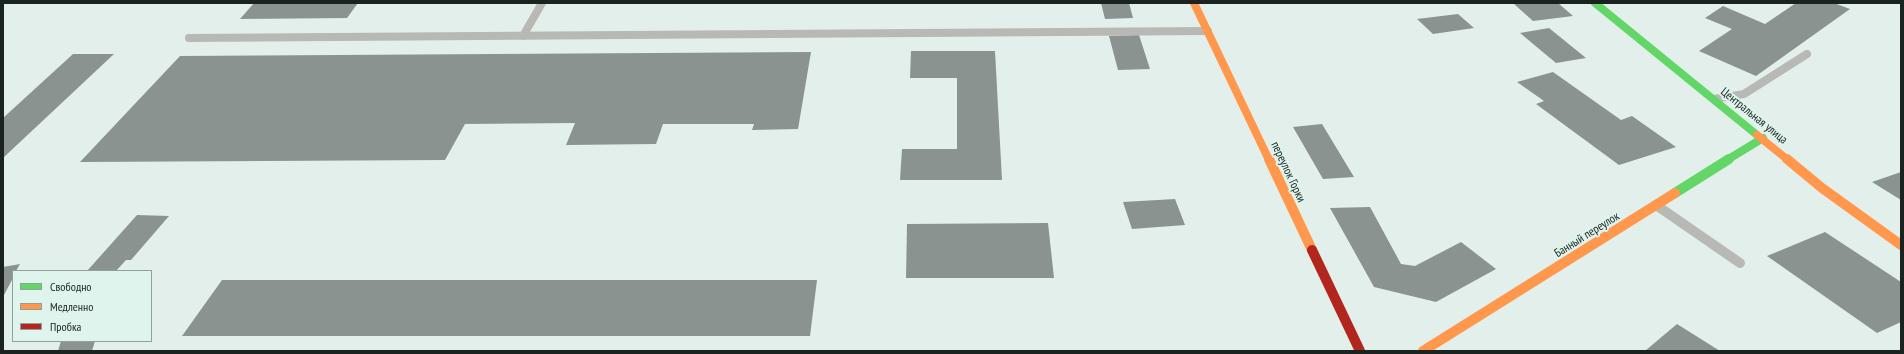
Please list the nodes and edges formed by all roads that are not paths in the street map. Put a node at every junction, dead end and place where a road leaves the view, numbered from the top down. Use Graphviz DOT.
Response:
graph roads {
  1 [pos="542,3"];
  2 [pos="1194,3"];
  3 [pos="1594,3"];
  4 [pos="1208,32"];
  5 [pos="523,36"];
  6 [pos="189,38"];
  7 [pos="1807,54"];
  8 [pos="1714,99"];
  9 [pos="1763,138"];
  10 [pos="1656,206"];
  11 [pos="1901,245"];
  12 [pos="1740,263"];
  13 [pos="1360,351"];
  14 [pos="1423,351"];
  1 -- 5 [label="lane"];
  2 -- 4 [label="street, переулок Горки"];
  3 -- 8 [label="street, Центральная улица"];
  4 -- 5 [label="lane"];
  4 -- 13 [label="street, переулок Горки"];
  5 -- 6 [label="lane"];
  7 -- 8 [label="lane"];
  8 -- 9 [label="street, Центральная улица"];
  9 -- 10 [label="street, Банный переулок"];
  9 -- 11 [label="street, Центральная улица"];
  10 -- 12 [label="lane"];
  10 -- 14 [label="street, Банный переулок"];
}
